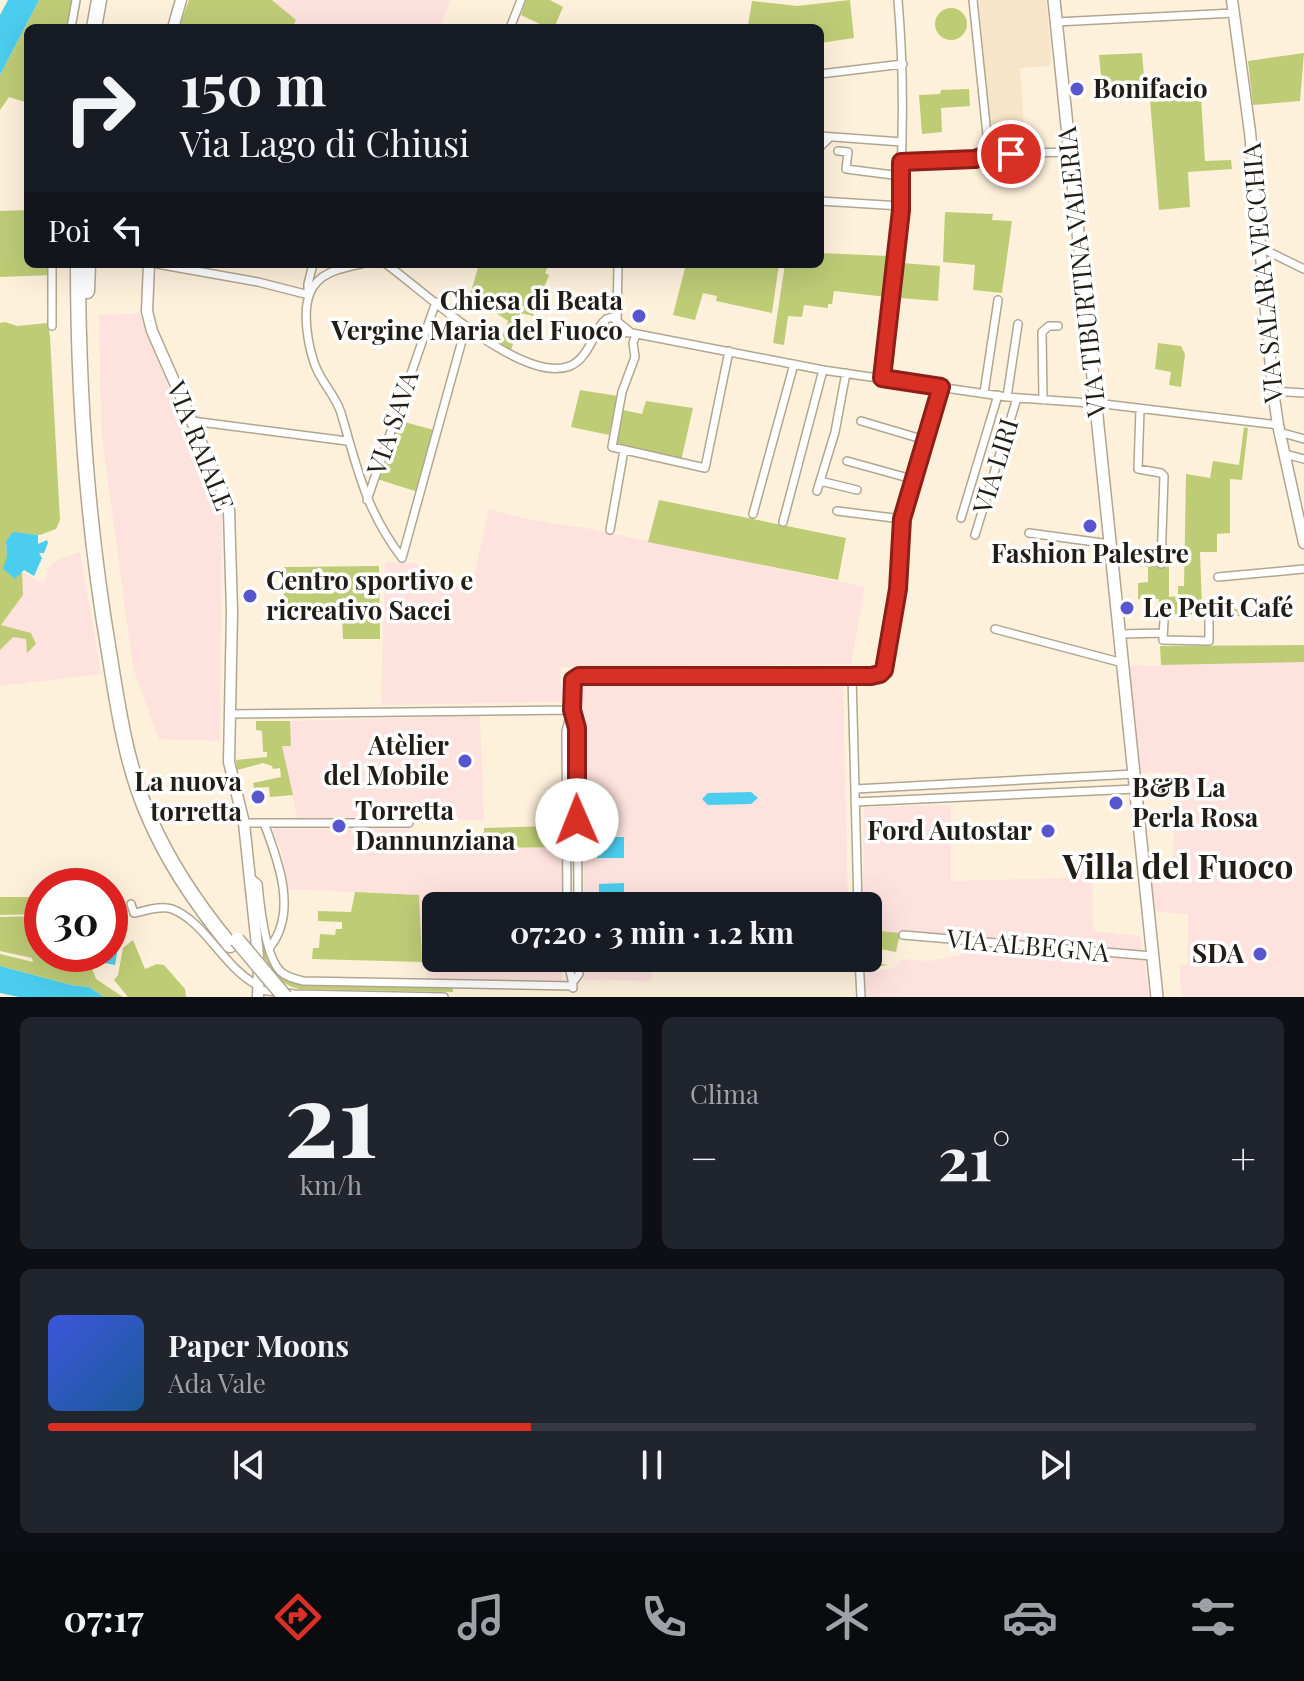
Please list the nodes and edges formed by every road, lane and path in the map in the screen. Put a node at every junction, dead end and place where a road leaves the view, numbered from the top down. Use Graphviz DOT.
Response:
graph roads {
  1 [pos="76,0"];
  2 [pos="99,0"];
  3 [pos="107,0"];
  4 [pos="181,0"];
  5 [pos="521,0"];
  6 [pos="898,0"];
  7 [pos="973,0"];
  8 [pos="1054,0"];
  9 [pos="1232,0"];
  10 [pos="1234,13"];
  11 [pos="1056,22"];
  12 [pos="72,24"];
  13 [pos="95,24"];
  14 [pos="103,24"];
  15 [pos="174,24"];
  16 [pos="512,24"];
  17 [pos="903,64"];
  18 [pos="824,74"];
  19 [pos="824,136"];
  20 [pos="830,137"];
  21 [pos="902,142"];
  22 [pos="824,143"];
  23 [pos="838,151"];
  24 [pos="1070,152"];
  25 [pos="989,154"];
  26 [pos="901,162"];
  27 [pos="901,176"];
  28 [pos="824,201"];
  29 [pos="901,206"];
  30 [pos="1259,247"];
  31 [pos="52,268"];
  32 [pos="78,268"];
  33 [pos="88,268"];
  34 [pos="149,268"];
  35 [pos="179,268"];
  36 [pos="312,268"];
  37 [pos="344,268"];
  38 [pos="391,268"];
  39 [pos="618,268"];
  40 [pos="1304,269"];
  41 [pos="310,274"];
  42 [pos="320,280"];
  43 [pos="309,295"];
  44 [pos="616,300"];
  45 [pos="998,300"];
  46 [pos="436,302"];
  47 [pos="605,320"];
  48 [pos="618,322"];
  49 [pos="1018,324"];
  50 [pos="52,326"];
  51 [pos="466,326"];
  52 [pos="1058,326"];
  53 [pos="610,332"];
  54 [pos="634,333"];
  55 [pos="591,343"];
  56 [pos="729,351"];
  57 [pos="794,364"];
  58 [pos="823,370"];
  59 [pos="846,373"];
  60 [pos="882,378"];
  61 [pos="941,387"];
  62 [pos="1273,391"];
  63 [pos="984,393"];
  64 [pos="1304,393"];
  65 [pos="998,395"];
  66 [pos="1012,397"];
  67 [pos="1043,400"];
  68 [pos="1094,404"];
  69 [pos="1140,409"];
  70 [pos="192,421"];
  71 [pos="861,421"];
  72 [pos="1278,429"];
  73 [pos="1304,439"];
  74 [pos="925,440"];
  75 [pos="347,441"];
  76 [pos="624,450"];
  77 [pos="1285,454"];
  78 [pos="1304,459"];
  79 [pos="847,461"];
  80 [pos="912,479"];
  81 [pos="820,481"];
  82 [pos="857,490"];
  83 [pos="817,491"];
  84 [pos="367,500"];
  85 [pos="1300,505"];
  86 [pos="837,511"];
  87 [pos="753,514"];
  88 [pos="961,518"];
  89 [pos="902,519"];
  90 [pos="783,522"];
  91 [pos="610,530"];
  92 [pos="1029,533"];
  93 [pos="975,535"];
  94 [pos="1304,543"];
  95 [pos="1110,544"];
  96 [pos="1161,564"];
  97 [pos="1304,569"];
  98 [pos="1218,577"];
  99 [pos="1209,618"];
  100 [pos="1164,620"];
  101 [pos="995,629"];
  102 [pos="1163,633"];
  103 [pos="1120,634"];
  104 [pos="1123,663"];
  105 [pos="852,676"];
  106 [pos="572,710"];
  107 [pos="230,714"];
  108 [pos="1134,774"];
  109 [pos="1088,777"];
  110 [pos="1050,779"];
  111 [pos="1030,780"];
  112 [pos="1012,781"];
  113 [pos="977,783"];
  114 [pos="941,785"];
  115 [pos="911,786"];
  116 [pos="855,789"];
  117 [pos="1135,789"];
  118 [pos="1089,791"];
  119 [pos="1051,793"];
  120 [pos="1031,794"];
  121 [pos="1013,795"];
  122 [pos="978,796"];
  123 [pos="942,798"];
  124 [pos="912,799"];
  125 [pos="855,802"];
  126 [pos="244,823"];
  127 [pos="264,823"];
  128 [pos="409,823"];
  129 [pos="250,877"];
  130 [pos="567,892"];
  131 [pos="578,892"];
  132 [pos="858,892"];
  133 [pos="203,902"];
  134 [pos="131,904"];
  135 [pos="903,935"];
  136 [pos="234,942"];
  137 [pos="270,947"];
  138 [pos="1152,956"];
  139 [pos="568,972"];
  140 [pos="579,972"];
  141 [pos="860,972"];
  142 [pos="573,986"];
  143 [pos="259,991"];
  144 [pos="293,996"];
  145 [pos="274,997"];
  146 [pos="444,997"];
  147 [pos="861,997"];
  148 [pos="1157,997"];
  1 -- 12 [label="street"];
  2 -- 13 [label="highway"];
  3 -- 14 [label="highway"];
  4 -- 15 [label="street"];
  5 -- 16 [label="street"];
  6 -- 17 [label="street"];
  7 -- 25 [label="street"];
  8 -- 11 [label="main road, VIA TIBURTINA VALERIA"];
  9 -- 10 [label="street, VIA SALARA VECCHIA"];
  10 -- 11 [label="street"];
  10 -- 30 [label="street, VIA SALARA VECCHIA"];
  11 -- 24 [label="main road, VIA TIBURTINA VALERIA"];
  17 -- 18 [label="street"];
  17 -- 21 [label="street"];
  19 -- 20 [label="street"];
  20 -- 21 [label="street"];
  20 -- 22 [label="street"];
  21 -- 26 [label="street"];
  23 -- 27 [label="street"];
  24 -- 25 [label="street"];
  24 -- 68 [label="main road, VIA TIBURTINA VALERIA"];
  25 -- 26 [label="street"];
  26 -- 27 [label="street"];
  27 -- 29 [label="street"];
  28 -- 29 [label="street"];
  29 -- 60 [label="street"];
  30 -- 40 [label="street"];
  30 -- 62 [label="street, VIA SALARA VECCHIA"];
  31 -- 50 [label="street"];
  32 -- 133 [label="highway"];
  33 -- 133 [label="highway"];
  34 -- 70 [label="street, VIA RAIALE"];
  35 -- 43 [label="street"];
  36 -- 41 [label="street"];
  37 -- 42 [label="street"];
  38 -- 46 [label="street"];
  39 -- 44 [label="street"];
  41 -- 42 [label="street"];
  41 -- 43 [label="street"];
  42 -- 43 [label="street"];
  43 -- 75 [label="street"];
  44 -- 47 [label="street"];
  44 -- 48 [label="street"];
  45 -- 63 [label="street"];
  46 -- 51 [label="street"];
  46 -- 84 [label="street, VIA SAVA"];
  47 -- 48 [label="street"];
  47 -- 53 [label="street"];
  47 -- 55 [label="street"];
  48 -- 53 [label="street"];
  48 -- 54 [label="street"];
  49 -- 66 [label="street, VIA LIRI"];
  51 -- 55 [label="street"];
  51 -- 84 [label="street"];
  52 -- 67 [label="street"];
  53 -- 54 [label="street"];
  53 -- 55 [label="street"];
  54 -- 56 [label="street"];
  54 -- 76 [label="street"];
  56 -- 57 [label="street"];
  56 -- 76 [label="street"];
  57 -- 58 [label="street"];
  57 -- 87 [label="street"];
  58 -- 59 [label="street"];
  58 -- 90 [label="street"];
  59 -- 60 [label="street"];
  59 -- 81 [label="street"];
  60 -- 61 [label="street"];
  61 -- 63 [label="street"];
  61 -- 74 [label="street"];
  62 -- 64 [label="street"];
  62 -- 72 [label="street, VIA SALARA VECCHIA"];
  63 -- 65 [label="street"];
  65 -- 66 [label="street"];
  65 -- 88 [label="street"];
  66 -- 67 [label="street"];
  66 -- 93 [label="street, VIA LIRI"];
  67 -- 68 [label="street"];
  68 -- 69 [label="street"];
  68 -- 95 [label="main road, VIA TIBURTINA VALERIA"];
  69 -- 72 [label="street"];
  69 -- 96 [label="street"];
  70 -- 75 [label="street"];
  70 -- 107 [label="street, VIA RAIALE"];
  71 -- 74 [label="street"];
  72 -- 73 [label="street"];
  72 -- 77 [label="street, VIA SALARA VECCHIA"];
  74 -- 80 [label="street"];
  75 -- 84 [label="street"];
  76 -- 91 [label="street"];
  77 -- 78 [label="street"];
  77 -- 85 [label="street, VIA SALARA VECCHIA"];
  79 -- 80 [label="street"];
  80 -- 89 [label="street"];
  81 -- 82 [label="street"];
  81 -- 83 [label="street"];
  85 -- 94 [label="street, VIA SALARA VECCHIA"];
  86 -- 89 [label="street"];
  89 -- 105 [label="street"];
  92 -- 95 [label="street"];
  95 -- 103 [label="main road, VIA TIBURTINA VALERIA"];
  97 -- 98 [label="street"];
  99 -- 102 [label="street"];
  100 -- 102 [label="street"];
  101 -- 104 [label="street"];
  102 -- 103 [label="street"];
  103 -- 104 [label="main road, VIA TIBURTINA VALERIA"];
  104 -- 108 [label="main road, VIA TIBURTINA VALERIA"];
  105 -- 106 [label="street"];
  105 -- 116 [label="street"];
  106 -- 107 [label="street"];
  106 -- 130 [label="street"];
  106 -- 131 [label="street"];
  107 -- 126 [label="street, VIA RAIALE"];
  108 -- 109 [label="street"];
  108 -- 117 [label="main road, VIA TIBURTINA VALERIA"];
  109 -- 110 [label="street"];
  109 -- 118 [label="street"];
  110 -- 111 [label="street"];
  110 -- 119 [label="street"];
  111 -- 112 [label="street"];
  111 -- 120 [label="street"];
  112 -- 113 [label="street"];
  112 -- 121 [label="street"];
  113 -- 114 [label="street"];
  113 -- 122 [label="street"];
  114 -- 115 [label="street"];
  114 -- 123 [label="street"];
  115 -- 116 [label="street"];
  115 -- 124 [label="street"];
  116 -- 125 [label="street"];
  117 -- 118 [label="street"];
  117 -- 138 [label="main road, VIA TIBURTINA VALERIA"];
  118 -- 119 [label="street"];
  119 -- 120 [label="street"];
  120 -- 121 [label="street"];
  121 -- 122 [label="street"];
  122 -- 123 [label="street"];
  123 -- 124 [label="street"];
  124 -- 125 [label="street"];
  125 -- 132 [label="street"];
  126 -- 127 [label="street"];
  126 -- 129 [label="street, VIA RAIALE"];
  127 -- 128 [label="street"];
  127 -- 137 [label="street"];
  129 -- 137 [label="street"];
  129 -- 143 [label="street, VIA RAIALE"];
  133 -- 136 [label="highway"];
  134 -- 143 [label="street"];
  135 -- 138 [label="street, VIA ALBEGNA"];
  136 -- 144 [label="highway, bridge"];
  136 -- 145 [label="highway"];
  137 -- 142 [label="street"];
  138 -- 148 [label="main road, VIA TIBURTINA VALERIA"];
  139 -- 142 [label="street"];
  140 -- 142 [label="street"];
  141 -- 147 [label="street"];
  143 -- 144 [label="street"];
  144 -- 146 [label="street"];
}
